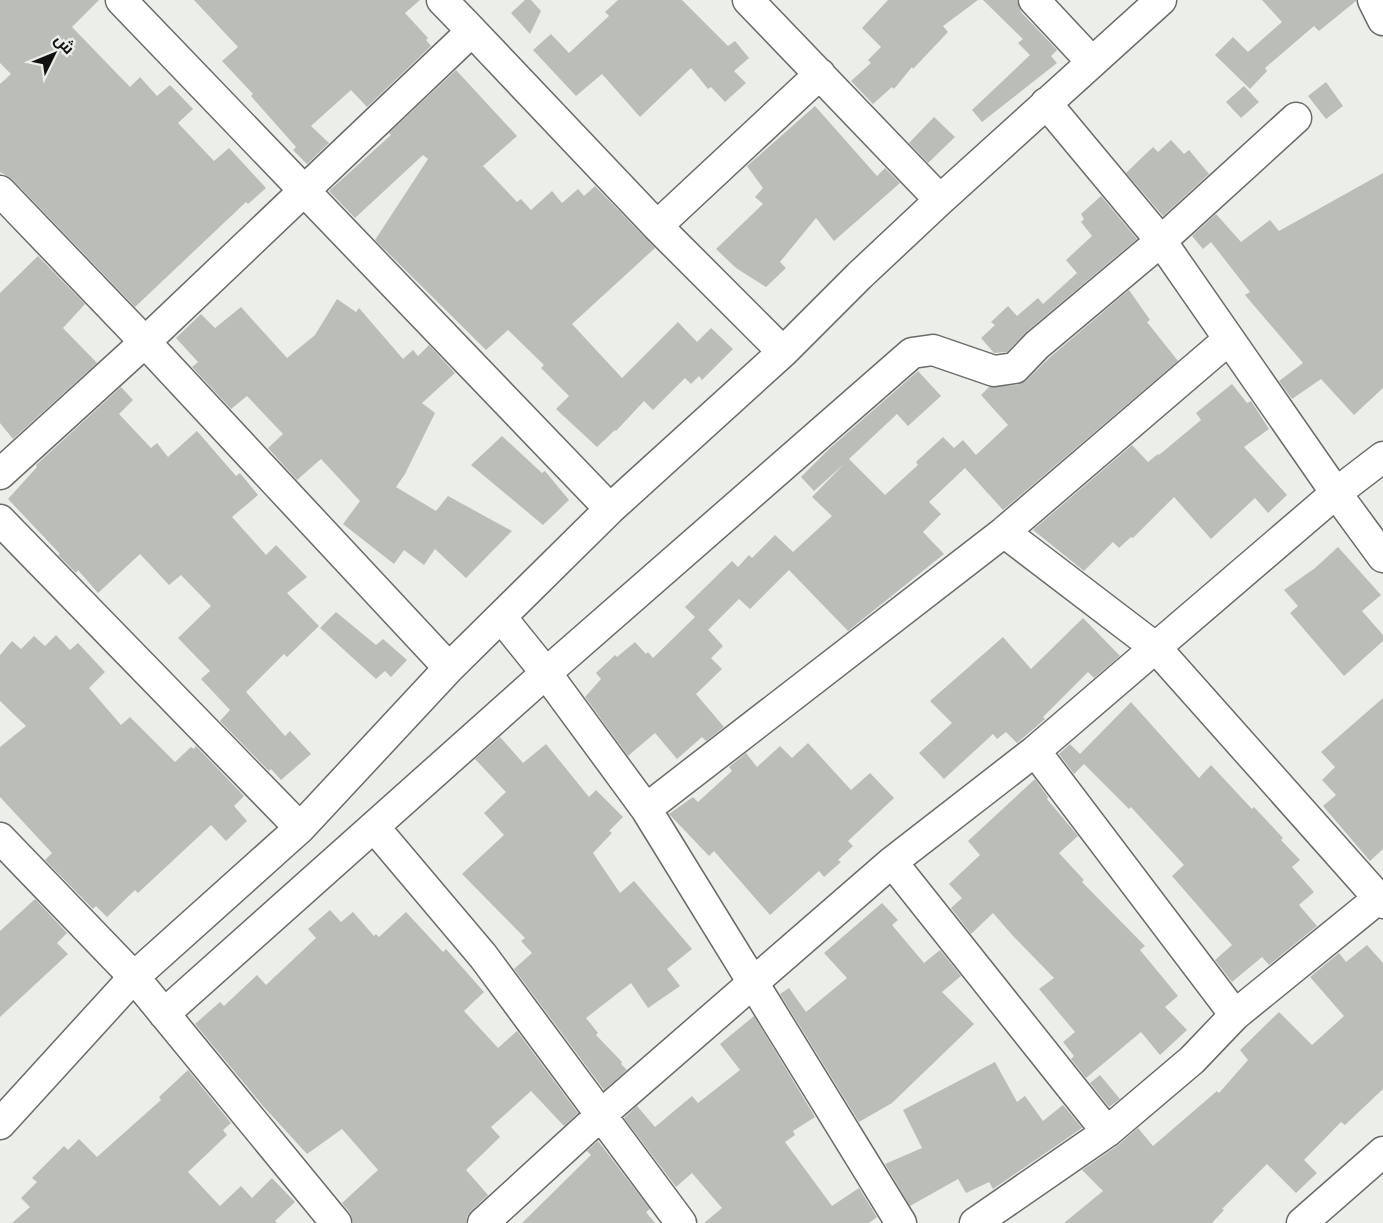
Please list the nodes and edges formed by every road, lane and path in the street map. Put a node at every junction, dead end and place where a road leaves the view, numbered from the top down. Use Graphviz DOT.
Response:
graph roads {
  1 [pos="121,0"];
  2 [pos="442,0"];
  3 [pos="748,0"];
  4 [pos="1034,0"];
  5 [pos="1161,0"];
  6 [pos="1373,0"];
  7 [pos="1383,20"];
  8 [pos="472,31"];
  9 [pos="1092,62"];
  10 [pos="820,74"];
  11 [pos="1047,103"];
  12 [pos="1296,118"];
  13 [pos="0,191"];
  14 [pos="304,191"];
  15 [pos="940,200"];
  16 [pos="657,226"];
  17 [pos="1161,241"];
  18 [pos="1228,340"];
  19 [pos="145,342"];
  20 [pos="783,352"];
  21 [pos="1383,457"];
  22 [pos="0,474"];
  23 [pos="1336,493"];
  24 [pos="610,509"];
  25 [pos="0,520"];
  26 [pos="1004,532"];
  27 [pos="1383,557"];
  28 [pos="501,617"];
  29 [pos="1156,648"];
  30 [pos="450,668"];
  31 [pos="546,673"];
  32 [pos="1035,751"];
  33 [pos="646,809"];
  34 [pos="374,827"];
  35 [pos="300,828"];
  36 [pos="0,838"];
  37 [pos="892,862"];
  38 [pos="1381,901"];
  39 [pos="134,977"];
  40 [pos="752,983"];
  41 [pos="164,1014"];
  42 [pos="1235,1015"];
  43 [pos="602,1114"];
  44 [pos="0,1124"];
  45 [pos="1107,1132"];
  46 [pos="1383,1152"];
  47 [pos="336,1223"];
  48 [pos="483,1223"];
  49 [pos="681,1223"];
  50 [pos="901,1223"];
  51 [pos="975,1223"];
  52 [pos="1302,1223"];
  1 -- 14 [label="street"];
  2 -- 8 [label="street"];
  3 -- 10 [label="street"];
  4 -- 9 [label="street"];
  5 -- 9 [label="street"];
  6 -- 7 [label="street"];
  8 -- 14 [label="street"];
  8 -- 16 [label="street"];
  9 -- 11 [label="street"];
  10 -- 15 [label="street"];
  10 -- 16 [label="street"];
  11 -- 15 [label="street"];
  11 -- 17 [label="street"];
  12 -- 17 [label="street"];
  13 -- 19 [label="street"];
  14 -- 19 [label="street"];
  14 -- 24 [label="street"];
  15 -- 20 [label="street"];
  16 -- 20 [label="street"];
  17 -- 18 [label="street"];
  17 -- 31 [label="street"];
  18 -- 23 [label="street"];
  18 -- 26 [label="street"];
  19 -- 22 [label="street"];
  19 -- 30 [label="street"];
  20 -- 24 [label="street"];
  21 -- 23 [label="street"];
  23 -- 27 [label="street"];
  23 -- 29 [label="street"];
  24 -- 28 [label="street"];
  25 -- 35 [label="street"];
  26 -- 29 [label="street"];
  26 -- 33 [label="street"];
  28 -- 30 [label="street"];
  28 -- 31 [label="street"];
  29 -- 32 [label="street"];
  29 -- 38 [label="street"];
  30 -- 35 [label="street"];
  31 -- 33 [label="street"];
  31 -- 34 [label="street"];
  32 -- 37 [label="street"];
  32 -- 42 [label="street"];
  33 -- 40 [label="street"];
  34 -- 41 [label="street"];
  34 -- 43 [label="street"];
  35 -- 39 [label="street"];
  36 -- 39 [label="street"];
  37 -- 40 [label="street"];
  37 -- 45 [label="street"];
  38 -- 42 [label="street"];
  39 -- 41 [label="street"];
  39 -- 44 [label="street"];
  40 -- 43 [label="street"];
  40 -- 50 [label="street"];
  41 -- 47 [label="street"];
  42 -- 45 [label="street"];
  43 -- 48 [label="street"];
  43 -- 49 [label="street"];
  45 -- 51 [label="street"];
  46 -- 52 [label="street"];
}
